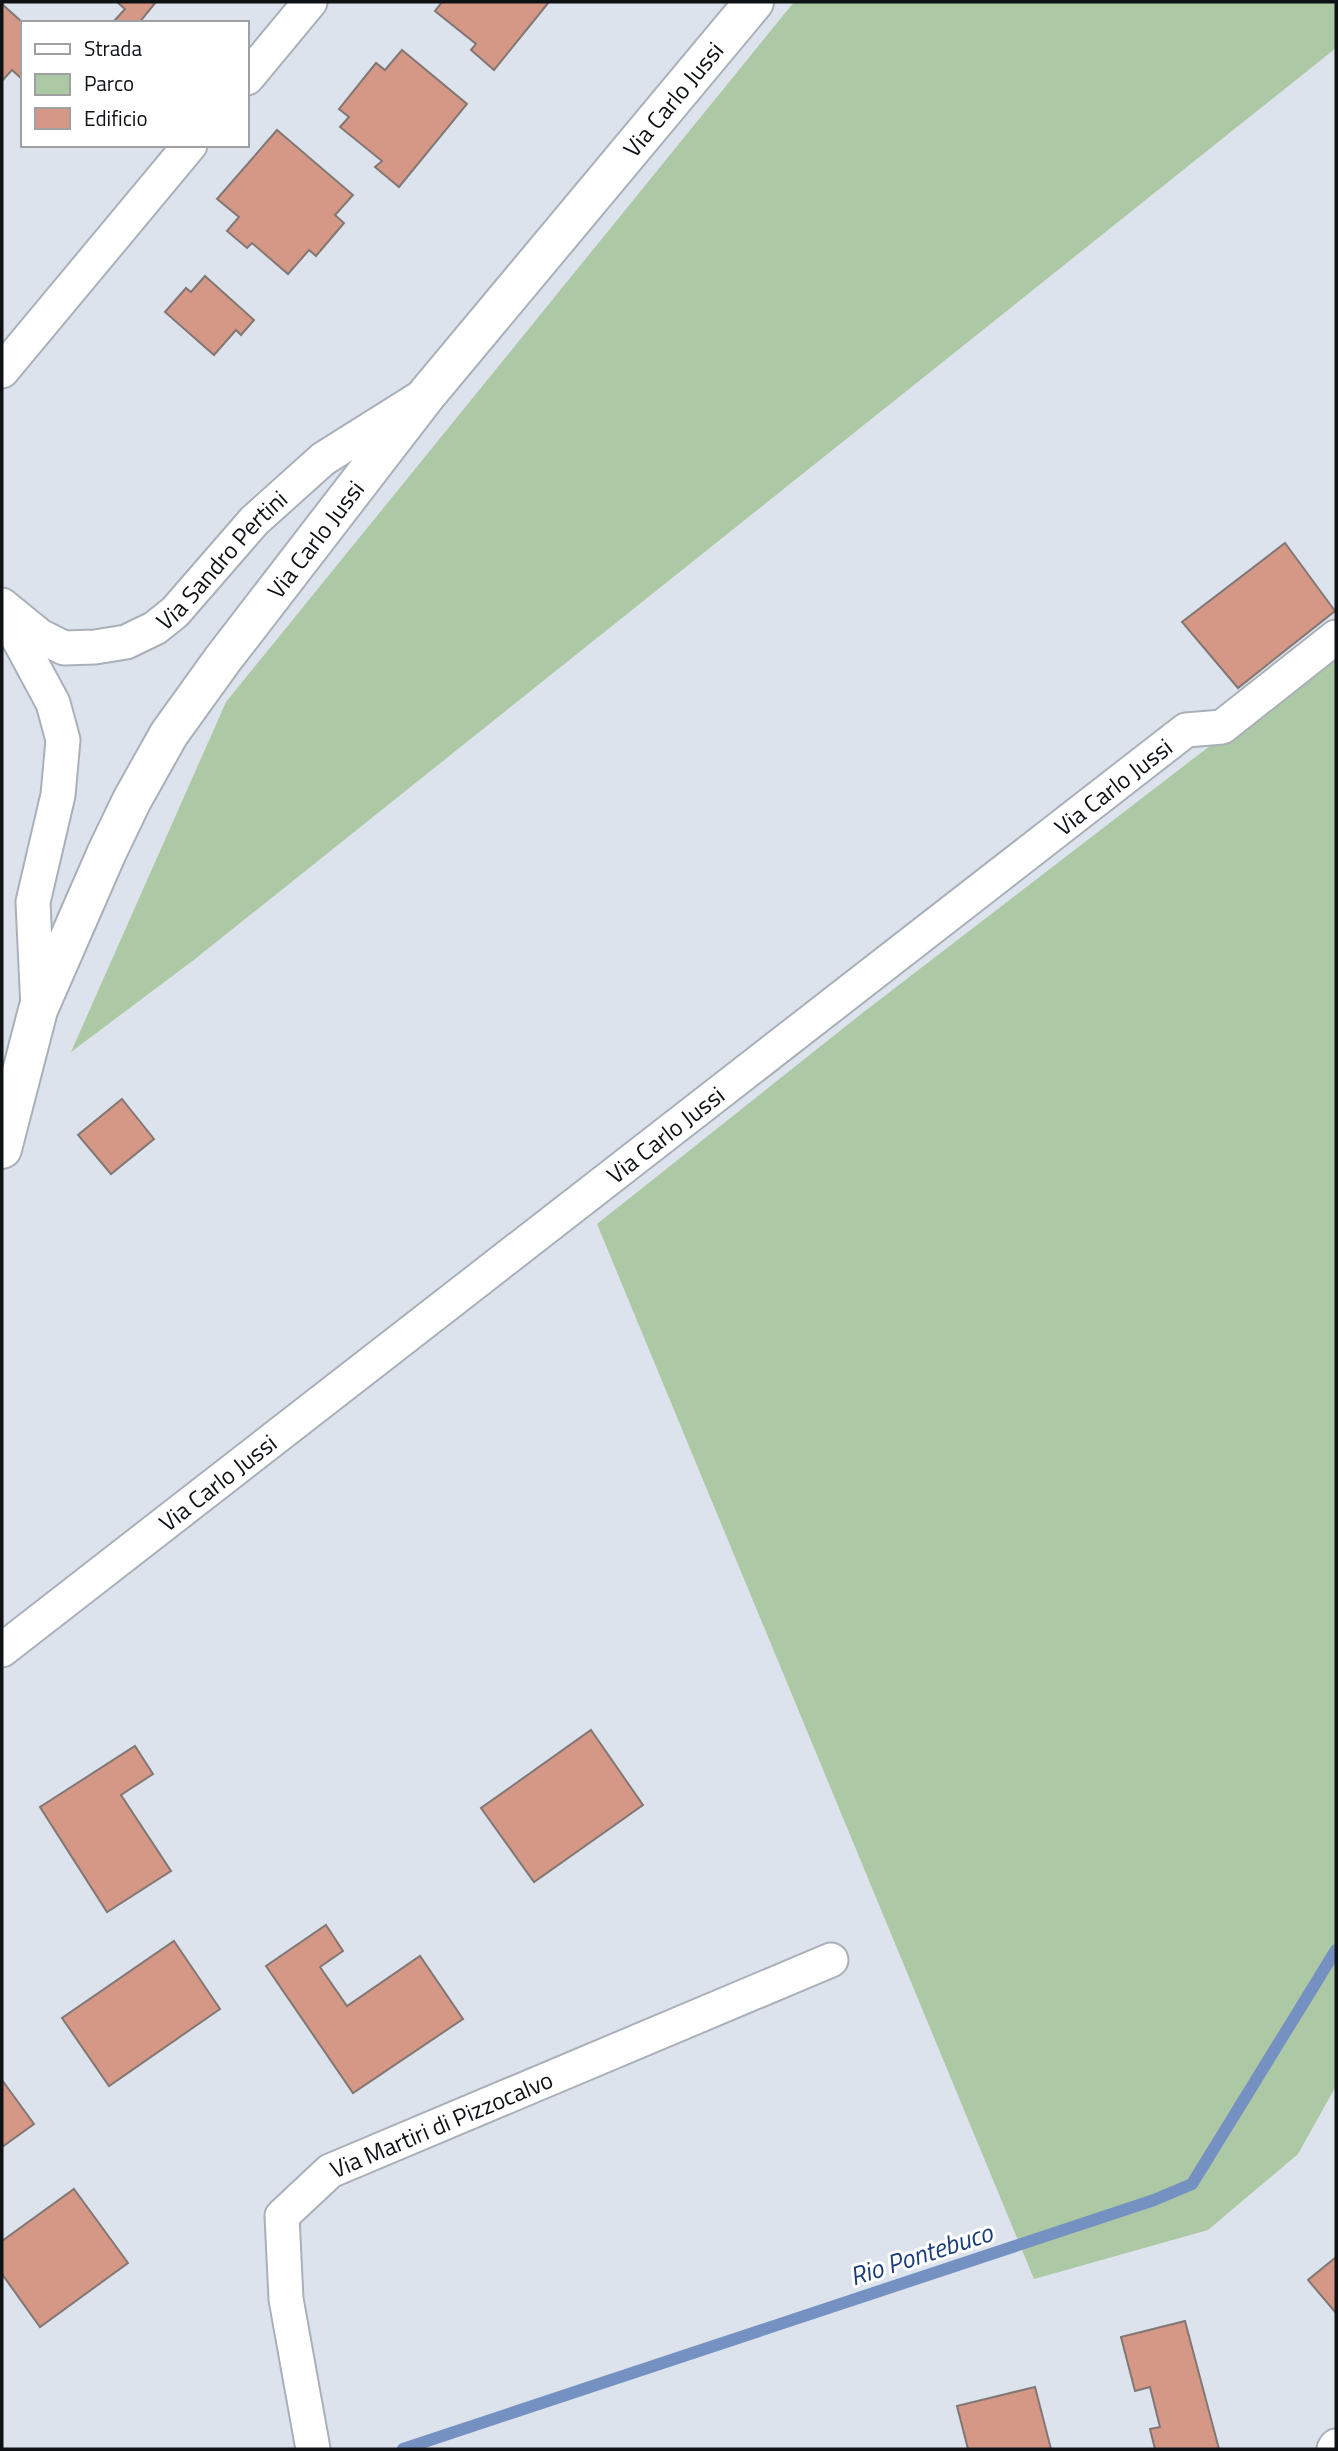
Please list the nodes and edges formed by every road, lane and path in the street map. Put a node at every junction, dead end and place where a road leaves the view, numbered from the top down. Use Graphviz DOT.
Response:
graph roads {
  1 [pos="310,2"];
  2 [pos="754,2"];
  3 [pos="248,77"];
  4 [pos="189,147"];
  5 [pos="2,371"];
  6 [pos="428,393"];
  7 [pos="2,606"];
  8 [pos="1336,637"];
  9 [pos="38,1010"];
  10 [pos="2,1149"];
  11 [pos="2,1650"];
  12 [pos="831,1961"];
  13 [pos="313,2449"];
  1 -- 3 [label="street"];
  2 -- 6 [label="street, Via Carlo Jussi"];
  4 -- 5 [label="street"];
  6 -- 7 [label="street, Via Sandro Pertini"];
  6 -- 9 [label="street, Via Carlo Jussi"];
  7 -- 9 [label="street, Via Sandro Pertini"];
  8 -- 11 [label="street, Via Carlo Jussi"];
  9 -- 10 [label="street, Via Carlo Jussi"];
  12 -- 13 [label="street, Via Martiri di Pizzocalvo"];
}
